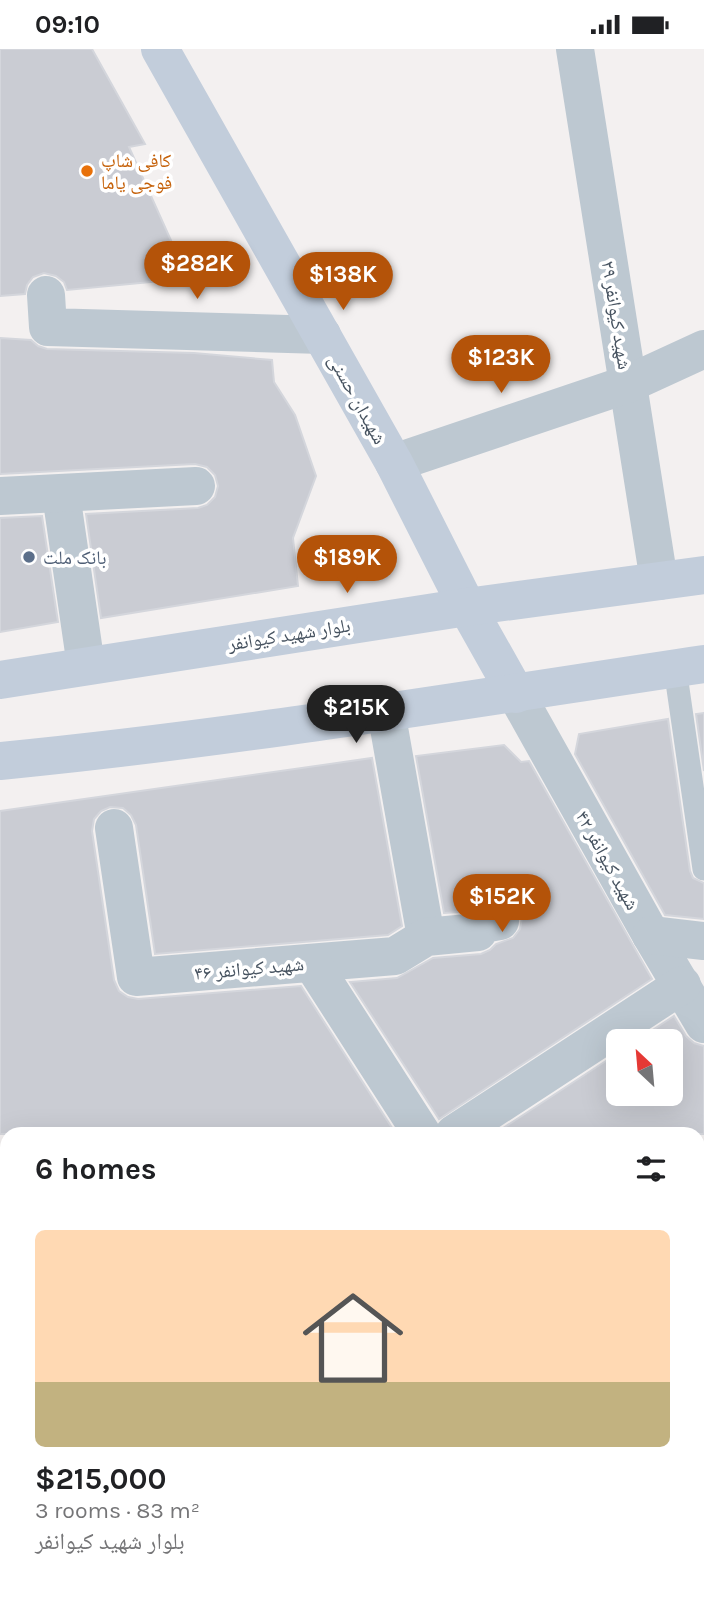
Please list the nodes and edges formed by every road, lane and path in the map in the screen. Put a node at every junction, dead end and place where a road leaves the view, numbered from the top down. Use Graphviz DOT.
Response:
graph roads {
  1 [pos="160,49"];
  2 [pos="575,49"];
  3 [pos="46,295"];
  4 [pos="322,335"];
  5 [pos="704,349"];
  6 [pos="628,384"];
  7 [pos="394,463"];
  8 [pos="196,486"];
  9 [pos="61,494"];
  10 [pos="0,496"];
  11 [pos="704,575"];
  12 [pos="659,581"];
  13 [pos="467,607"];
  14 [pos="86,666"];
  15 [pos="690,666"];
  16 [pos="0,680"];
  17 [pos="516,694"];
  18 [pos="386,711"];
  19 [pos="0,761"];
  20 [pos="114,828"];
  21 [pos="704,869"];
  22 [pos="500,921"];
  23 [pos="650,935"];
  24 [pos="426,937"];
  25 [pos="704,941"];
  26 [pos="312,963"];
  27 [pos="682,985"];
  28 [pos="704,1024"];
  29 [pos="417,1127"];
  30 [pos="465,1127"];
  1 -- 4 [label="main road, شهیدان حسنی"];
  2 -- 6 [label="street, شهید کیوانفر ۲۹"];
  3 -- 4 [label="street"];
  4 -- 7 [label="main road, شهیدان حسنی"];
  5 -- 6 [label="street"];
  6 -- 7 [label="street"];
  6 -- 12 [label="street, شهید کیوانفر ۲۹"];
  7 -- 13 [label="main road, شهیدان حسنی"];
  8 -- 9 [label="street"];
  9 -- 10 [label="street"];
  9 -- 14 [label="street"];
  11 -- 12 [label="main road, بلوار شهید کیوانفر"];
  12 -- 13 [label="main road, بلوار شهید کیوانفر"];
  13 -- 14 [label="main road, بلوار شهید کیوانفر"];
  13 -- 17 [label="main road, شهیدان حسنی"];
  14 -- 16 [label="main road, بلوار شهید کیوانفر"];
  15 -- 17 [label="main road"];
  15 -- 21 [label="lane"];
  17 -- 18 [label="main road"];
  17 -- 23 [label="street, شهید کیوانفر ۴۲"];
  18 -- 19 [label="main road"];
  18 -- 24 [label="street"];
  20 -- 26 [label="street, شهید کیوانفر ۴۶"];
  22 -- 24 [label="street, شهید کیوانفر ۴۶"];
  23 -- 25 [label="street"];
  23 -- 27 [label="street, شهید کیوانفر ۴۲"];
  24 -- 26 [label="street, شهید کیوانفر ۴۶"];
  26 -- 29 [label="street"];
  27 -- 28 [label="street, شهید کیوانفر ۴۲"];
  27 -- 30 [label="street"];
}
